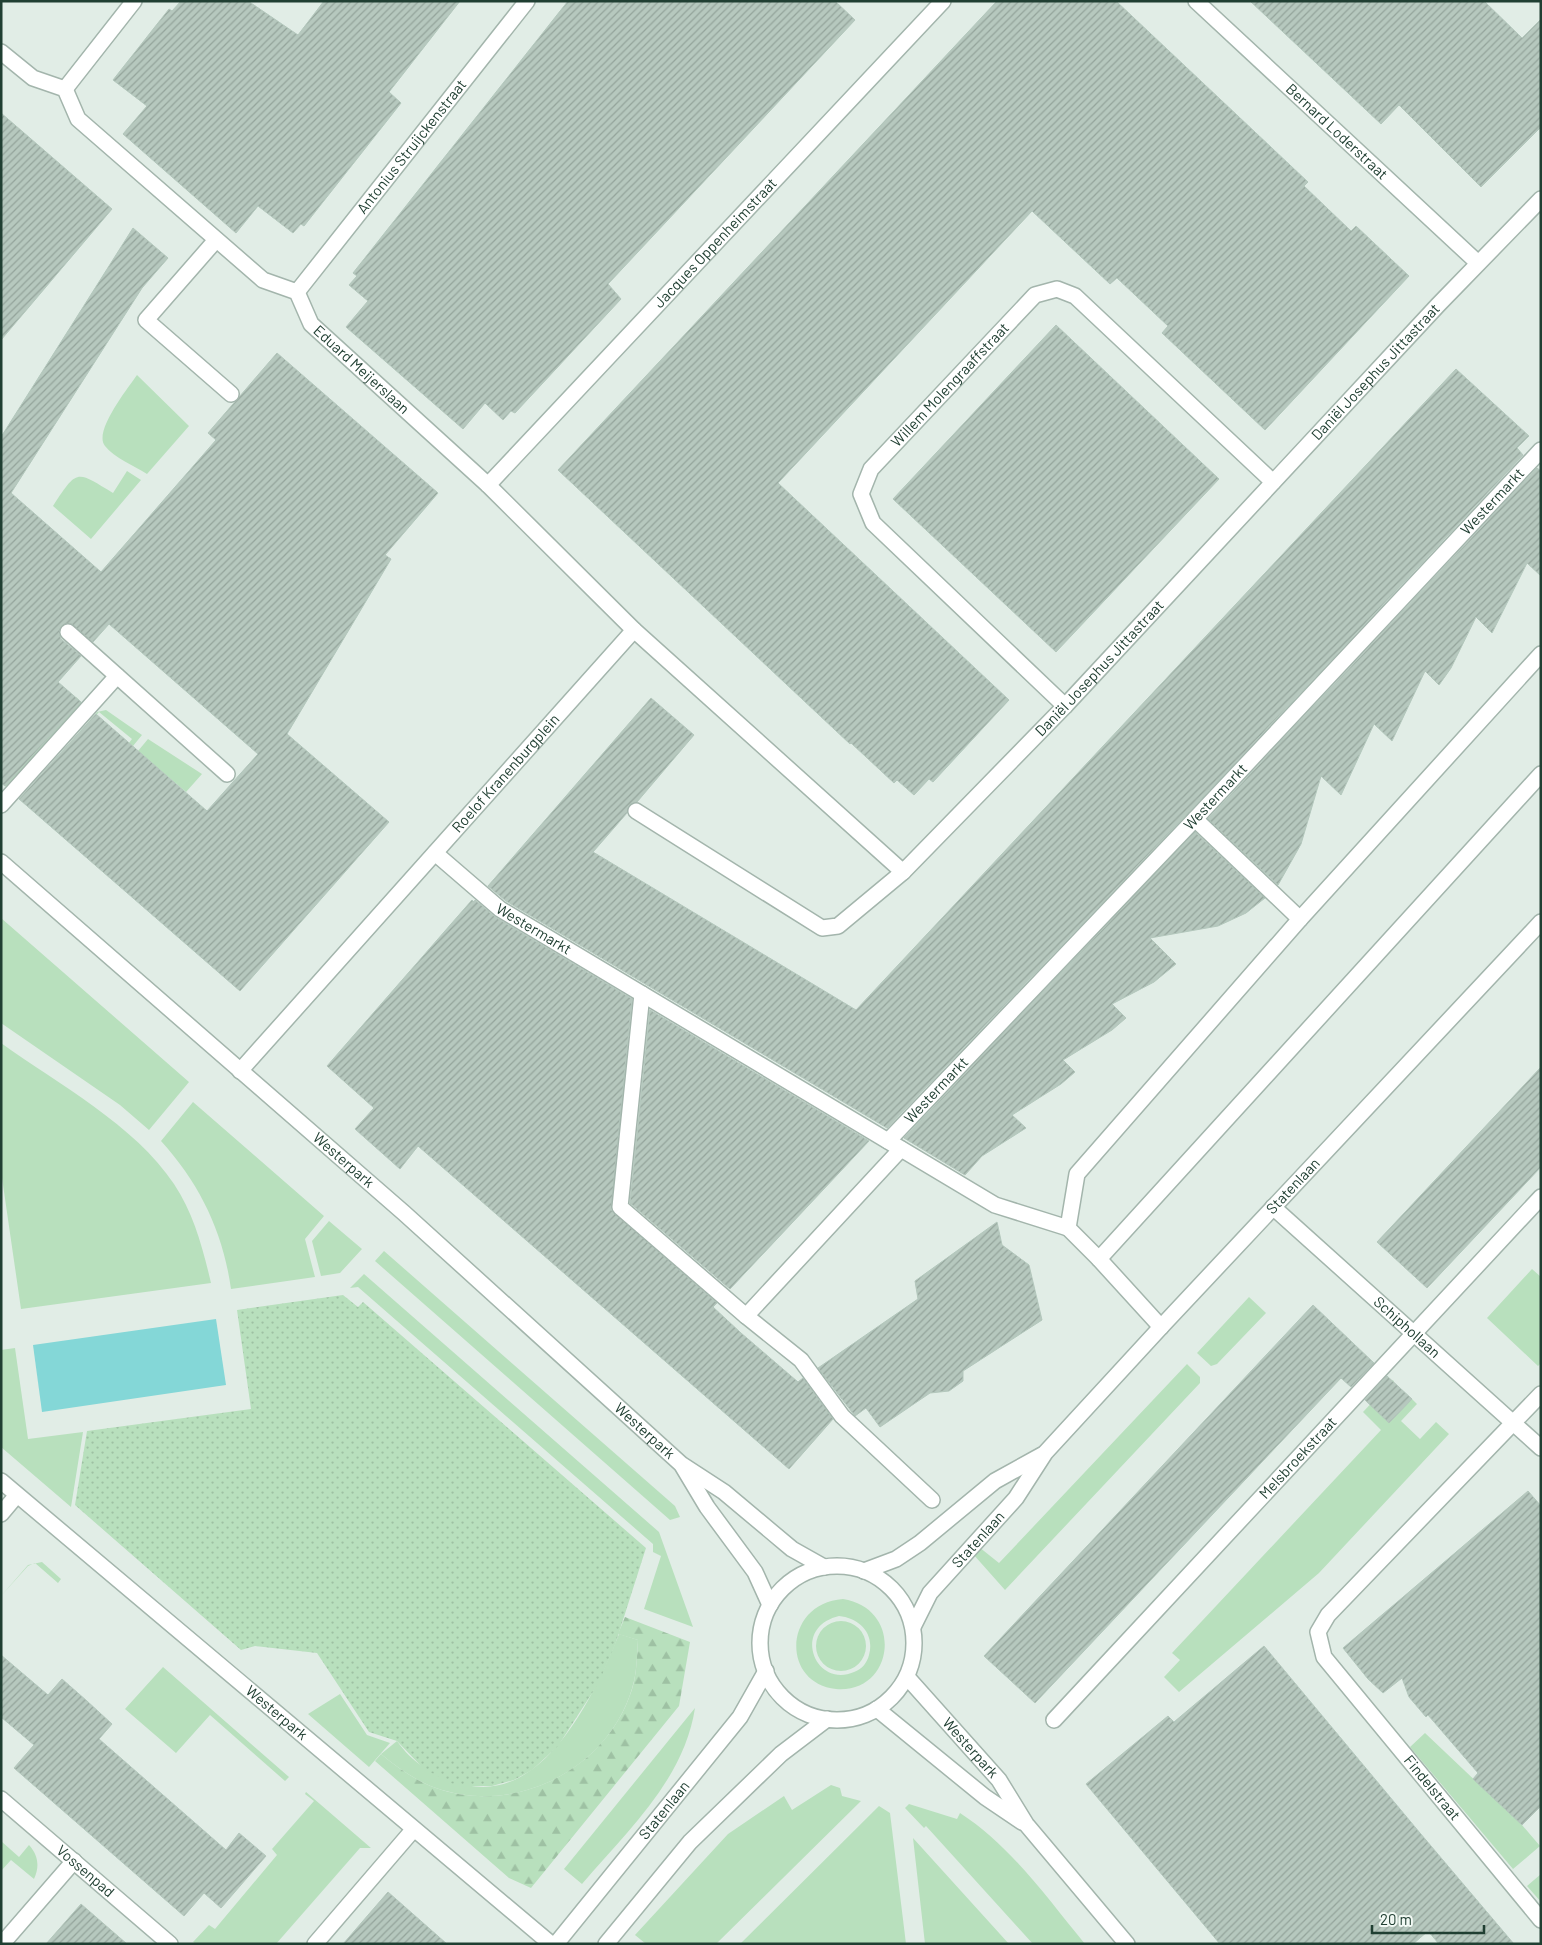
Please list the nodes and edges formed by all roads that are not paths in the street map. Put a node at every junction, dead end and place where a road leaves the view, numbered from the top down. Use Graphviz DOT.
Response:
graph roads {
  1 [pos="134,1"];
  2 [pos="527,1"];
  3 [pos="943,1"];
  4 [pos="1196,1"];
  5 [pos="1,52"];
  6 [pos="65,89"];
  7 [pos="1541,199"];
  8 [pos="216,240"];
  9 [pos="1478,263"];
  10 [pos="297,292"];
  11 [pos="231,394"];
  12 [pos="1541,450"];
  13 [pos="1274,482"];
  14 [pos="488,485"];
  15 [pos="634,630"];
  16 [pos="68,632"];
  17 [pos="1541,654"];
  18 [pos="117,676"];
  19 [pos="1065,706"];
  20 [pos="227,774"];
  21 [pos="1541,774"];
  22 [pos="1,805"];
  23 [pos="636,811"];
  24 [pos="1195,819"];
  25 [pos="435,853"];
  26 [pos="1,862"];
  27 [pos="903,872"];
  28 [pos="1300,919"];
  29 [pos="1541,922"];
  30 [pos="642,994"];
  31 [pos="240,1071"];
  32 [pos="895,1145"];
  33 [pos="1541,1197"];
  34 [pos="1273,1207"];
  35 [pos="1068,1228"];
  36 [pos="1099,1258"];
  37 [pos="746,1316"];
  38 [pos="1160,1327"];
  39 [pos="1414,1336"];
  40 [pos="1541,1394"];
  41 [pos="1514,1423"];
  42 [pos="1541,1448"];
  43 [pos="1046,1453"];
  44 [pos="681,1464"];
  45 [pos="1,1481"];
  46 [pos="17,1495"];
  47 [pos="932,1500"];
  48 [pos="1,1514"];
  49 [pos="824,1567"];
  50 [pos="864,1570"];
  51 [pos="770,1606"];
  52 [pos="913,1627"];
  53 [pos="766,1671"];
  54 [pos="907,1677"];
  55 [pos="877,1709"];
  56 [pos="827,1719"];
  57 [pos="1054,1720"];
  58 [pos="1,1799"];
  59 [pos="1026,1824"];
  60 [pos="413,1830"];
  61 [pos="74,1861"];
  62 [pos="1541,1920"];
  63 [pos="2,1944"];
  64 [pos="170,1944"];
  65 [pos="315,1944"];
  66 [pos="551,1944"];
  67 [pos="556,1944"];
  68 [pos="606,1944"];
  69 [pos="1127,1944"];
  1 -- 6 [label="street"];
  2 -- 10 [label="street, Antonius Struijckenstraat"];
  3 -- 14 [label="street, Jacques Oppenheimstraat"];
  4 -- 9 [label="street, Bernard Loderstraat"];
  5 -- 6 [label="street"];
  6 -- 8 [label="street"];
  7 -- 9 [label="street, Daniël Josephus Jittastraat"];
  8 -- 10 [label="street"];
  8 -- 11 [label="street"];
  9 -- 13 [label="street, Daniël Josephus Jittastraat"];
  10 -- 14 [label="street, Eduard Meijerslaan"];
  12 -- 24 [label="street, Westermarkt"];
  13 -- 19 [label="street, Daniël Josephus Jittastraat"];
  13 -- 19 [label="street, Willem Molengraaffstraat"];
  14 -- 15 [label="street"];
  15 -- 25 [label="street, Roelof Kranenburgplein"];
  15 -- 27 [label="street"];
  16 -- 18 [label="street"];
  17 -- 28 [label="street"];
  18 -- 20 [label="street"];
  18 -- 22 [label="street"];
  19 -- 27 [label="street, Daniël Josephus Jittastraat"];
  21 -- 36 [label="street"];
  23 -- 27 [label="street, Daniël Josephus Jittastraat"];
  24 -- 28 [label="street"];
  24 -- 32 [label="street, Westermarkt"];
  25 -- 30 [label="street, Westermarkt"];
  25 -- 31 [label="street, Roelof Kranenburgplein"];
  26 -- 31 [label="street, Westerpark"];
  28 -- 35 [label="street"];
  29 -- 34 [label="street, Statenlaan"];
  30 -- 32 [label="street, Westermarkt"];
  30 -- 37 [label="street"];
  31 -- 44 [label="street, Westerpark"];
  32 -- 35 [label="street, Westermarkt"];
  32 -- 37 [label="street, Westermarkt"];
  33 -- 39 [label="street, Melsbroekstraat"];
  34 -- 38 [label="street, Statenlaan"];
  34 -- 39 [label="street, Schiphollaan"];
  35 -- 36 [label="street, Westermarkt"];
  36 -- 38 [label="street, Westermarkt"];
  37 -- 47 [label="street"];
  38 -- 43 [label="street, Statenlaan"];
  39 -- 41 [label="street, Schiphollaan"];
  39 -- 57 [label="street, Melsbroekstraat"];
  40 -- 41 [label="street"];
  41 -- 42 [label="street, Schiphollaan"];
  41 -- 62 [label="street, Findelstraat"];
  43 -- 50 [label="street, Statenlaan"];
  43 -- 52 [label="street, Statenlaan"];
  44 -- 49 [label="street, Westerpark"];
  44 -- 51 [label="street, Westerpark"];
  45 -- 46 [label="street, Westerpark"];
  46 -- 48 [label="street"];
  46 -- 60 [label="street, Westerpark"];
  49 -- 50 [label="street"];
  49 -- 51 [label="street"];
  50 -- 52 [label="street"];
  51 -- 53 [label="street"];
  52 -- 54 [label="street"];
  53 -- 56 [label="street"];
  53 -- 67 [label="street, Statenlaan"];
  54 -- 55 [label="street"];
  54 -- 59 [label="street, Westerpark"];
  55 -- 56 [label="street"];
  55 -- 59 [label="street, Westerpark"];
  56 -- 68 [label="street"];
  58 -- 61 [label="street, Vossenpad"];
  59 -- 69 [label="street, Westerpark"];
  60 -- 65 [label="street"];
  60 -- 66 [label="street, Westerpark"];
  61 -- 63 [label="street"];
  61 -- 64 [label="street, Vossenpad"];
}
